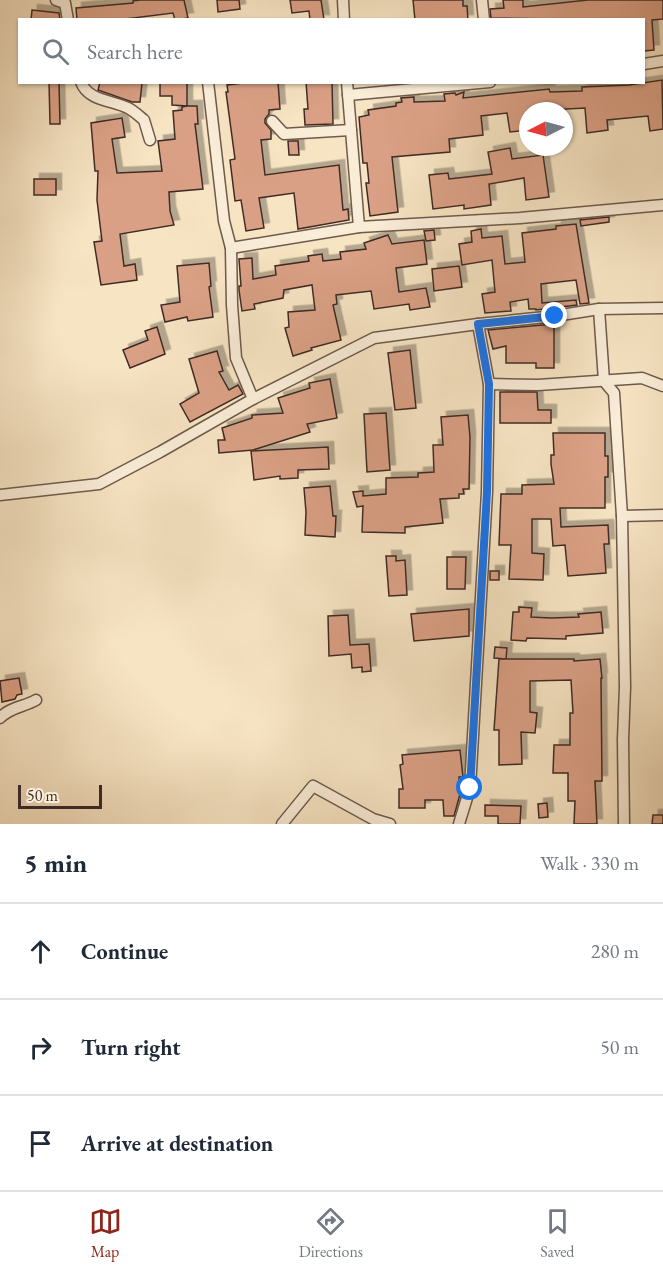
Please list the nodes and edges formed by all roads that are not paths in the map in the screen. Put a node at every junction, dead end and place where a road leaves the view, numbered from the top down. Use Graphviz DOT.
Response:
graph roads {
  1 [pos="56,0"];
  2 [pos="343,0"];
  3 [pos="482,0"];
  4 [pos="68,18"];
  5 [pos="344,18"];
  6 [pos="484,18"];
  7 [pos="663,61"];
  8 [pos="645,64"];
  9 [pos="82,84"];
  10 [pos="208,84"];
  11 [pos="347,84"];
  12 [pos="468,84"];
  13 [pos="348,95"];
  14 [pos="273,120"];
  15 [pos="351,130"];
  16 [pos="150,140"];
  17 [pos="663,205"];
  18 [pos="359,228"];
  19 [pos="231,248"];
  20 [pos="663,308"];
  21 [pos="599,309"];
  22 [pos="478,324"];
  23 [pos="604,381"];
  24 [pos="489,384"];
  25 [pos="663,386"];
  26 [pos="253,399"];
  27 [pos="0,495"];
  28 [pos="663,515"];
  29 [pos="622,516"];
  30 [pos="36,700"];
  31 [pos="0,718"];
  32 [pos="282,824"];
  33 [pos="390,824"];
  34 [pos="459,824"];
  35 [pos="624,824"];
  1 -- 4 [label="street"];
  2 -- 5 [label="street"];
  3 -- 6 [label="street"];
  7 -- 8 [label="street"];
  9 -- 16 [label="street"];
  10 -- 19 [label="street"];
  11 -- 13 [label="street"];
  12 -- 13 [label="street"];
  13 -- 15 [label="street"];
  14 -- 15 [label="street"];
  15 -- 18 [label="street"];
  17 -- 18 [label="street"];
  18 -- 19 [label="street"];
  19 -- 26 [label="street"];
  20 -- 21 [label="street"];
  21 -- 22 [label="street"];
  21 -- 23 [label="street"];
  22 -- 24 [label="street"];
  22 -- 26 [label="street"];
  23 -- 24 [label="street"];
  23 -- 25 [label="street"];
  23 -- 29 [label="street"];
  24 -- 34 [label="street"];
  26 -- 27 [label="street"];
  28 -- 29 [label="street"];
  29 -- 35 [label="street"];
  30 -- 31 [label="street"];
  32 -- 33 [label="street"];
}
